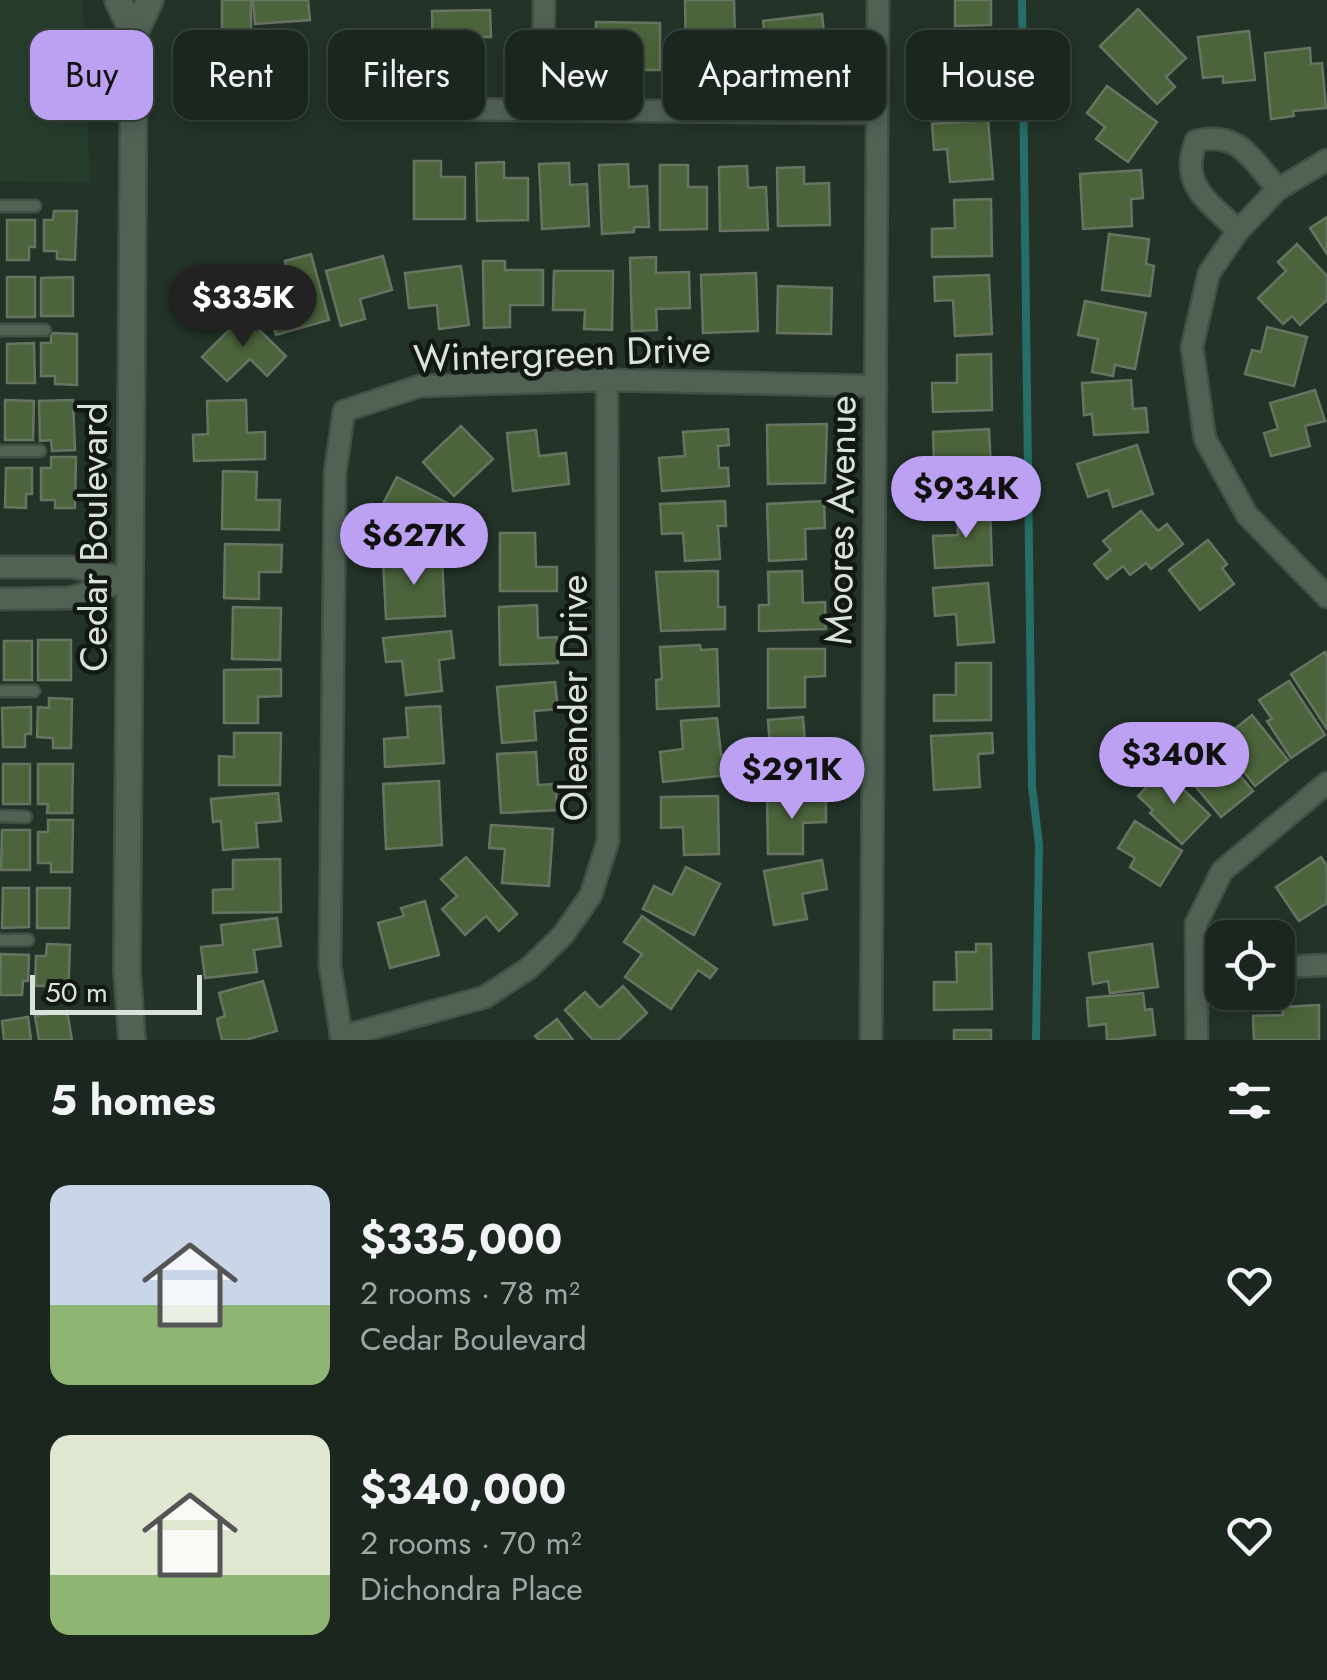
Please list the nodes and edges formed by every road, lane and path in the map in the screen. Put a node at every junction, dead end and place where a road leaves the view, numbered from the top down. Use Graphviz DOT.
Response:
graph roads {
  1 [pos="118,0"];
  2 [pos="150,0"];
  3 [pos="544,0"];
  4 [pos="878,0"];
  5 [pos="132,30"];
  6 [pos="136,30"];
  7 [pos="544,30"];
  8 [pos="878,30"];
  9 [pos="133,120"];
  10 [pos="877,120"];
  11 [pos="1327,160"];
  12 [pos="1278,189"];
  13 [pos="0,206"];
  14 [pos="35,206"];
  15 [pos="1238,231"];
  16 [pos="0,330"];
  17 [pos="45,330"];
  18 [pos="607,380"];
  19 [pos="876,386"];
  20 [pos="0,451"];
  21 [pos="40,452"];
  22 [pos="0,567"];
  23 [pos="130,580"];
  24 [pos="1327,597"];
  25 [pos="0,599"];
  26 [pos="0,691"];
  27 [pos="34,691"];
  28 [pos="1327,783"];
  29 [pos="0,816"];
  30 [pos="26,817"];
  31 [pos="0,940"];
  32 [pos="28,940"];
  33 [pos="1327,965"];
  34 [pos="1295,966"];
  35 [pos="1197,969"];
  36 [pos="1205,969"];
  37 [pos="342,1039"];
  38 [pos="132,1040"];
  39 [pos="871,1040"];
  40 [pos="1196,1040"];
  1 -- 5 [label="main road, Cedar Boulevard"];
  2 -- 6 [label="main road, Cedar Boulevard"];
  3 -- 7 [label="street"];
  4 -- 8 [label="street, Moores Avenue"];
  9 -- 23 [label="main road, Cedar Boulevard"];
  10 -- 19 [label="street, Moores Avenue"];
  11 -- 12 [label="street"];
  12 -- 15 [label="street"];
  12 -- 15 [label="street"];
  13 -- 14 [label="lane"];
  15 -- 24 [label="street"];
  16 -- 17 [label="lane"];
  18 -- 19 [label="street, Wintergreen Drive"];
  18 -- 37 [label="street, Oleander Drive"];
  18 -- 37 [label="street, Wintergreen Drive"];
  19 -- 39 [label="street, Moores Avenue"];
  20 -- 21 [label="lane"];
  22 -- 23 [label="street"];
  23 -- 25 [label="street"];
  23 -- 38 [label="main road, Cedar Boulevard"];
  26 -- 27 [label="lane"];
  28 -- 35 [label="street"];
  29 -- 30 [label="lane"];
  31 -- 32 [label="lane"];
  33 -- 34 [label="street"];
  35 -- 36 [label="street"];
  35 -- 40 [label="street"];
}
